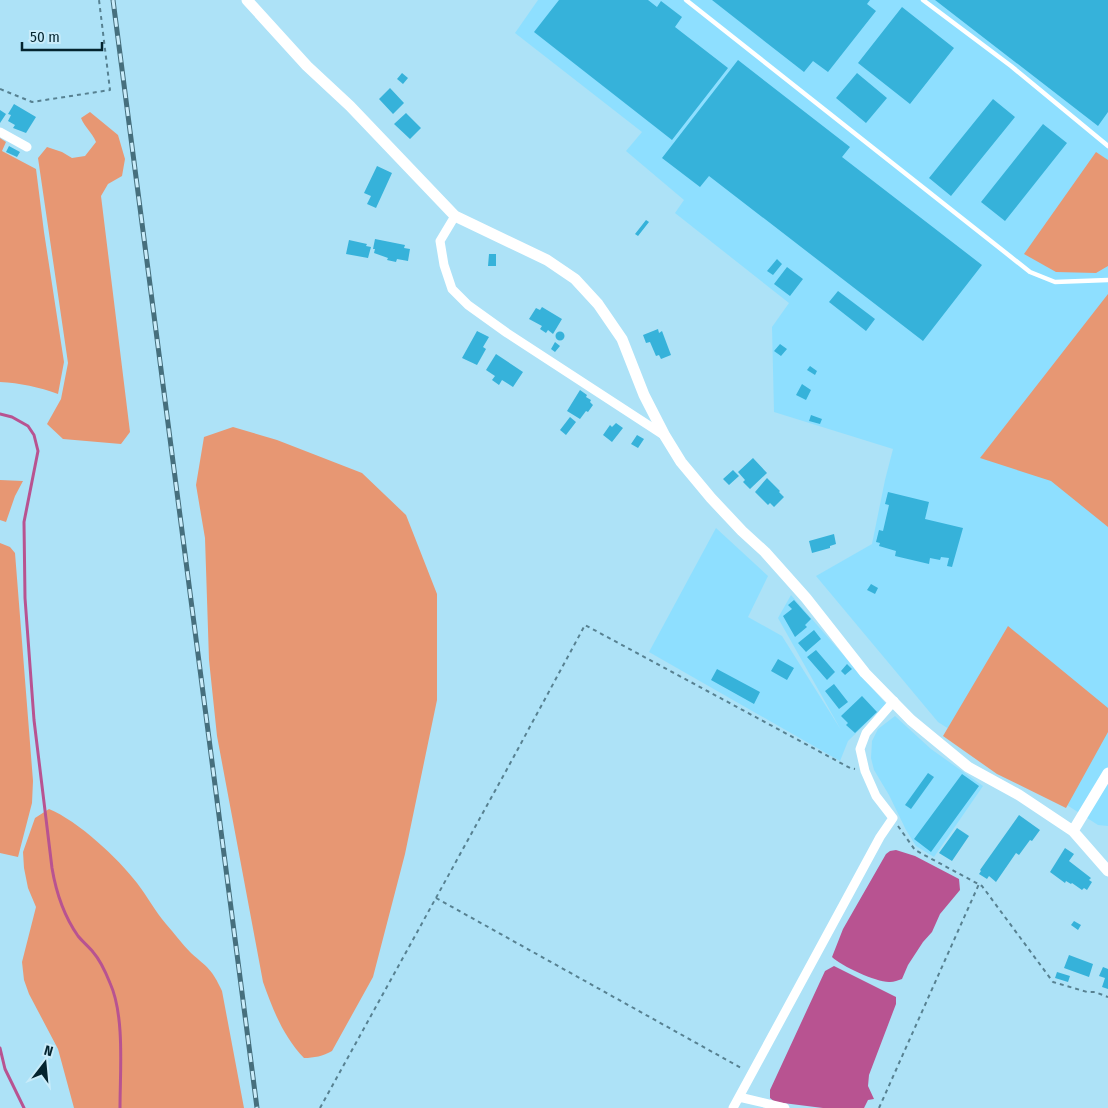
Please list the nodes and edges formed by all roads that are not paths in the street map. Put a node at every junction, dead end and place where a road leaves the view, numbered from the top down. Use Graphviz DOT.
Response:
graph roads {
  1 [pos="247,0"];
  2 [pos="686,0"];
  3 [pos="923,0"];
  4 [pos="0,132"];
  5 [pos="1108,146"];
  6 [pos="27,147"];
  7 [pos="455,216"];
  8 [pos="1108,280"];
  9 [pos="665,436"];
  10 [pos="894,702"];
  11 [pos="1108,773"];
  12 [pos="1073,831"];
  13 [pos="1108,871"];
  14 [pos="739,1097"];
  15 [pos="733,1108"];
  16 [pos="785,1108"];
  1 -- 7 [label="street"];
  2 -- 8 [label="lane"];
  3 -- 5 [label="lane"];
  4 -- 6 [label="street"];
  7 -- 9 [label="street"];
  7 -- 9 [label="street"];
  9 -- 10 [label="street"];
  10 -- 12 [label="street"];
  10 -- 14 [label="street"];
  11 -- 12 [label="street"];
  12 -- 13 [label="street"];
  14 -- 15 [label="street"];
  14 -- 16 [label="street"];
}
